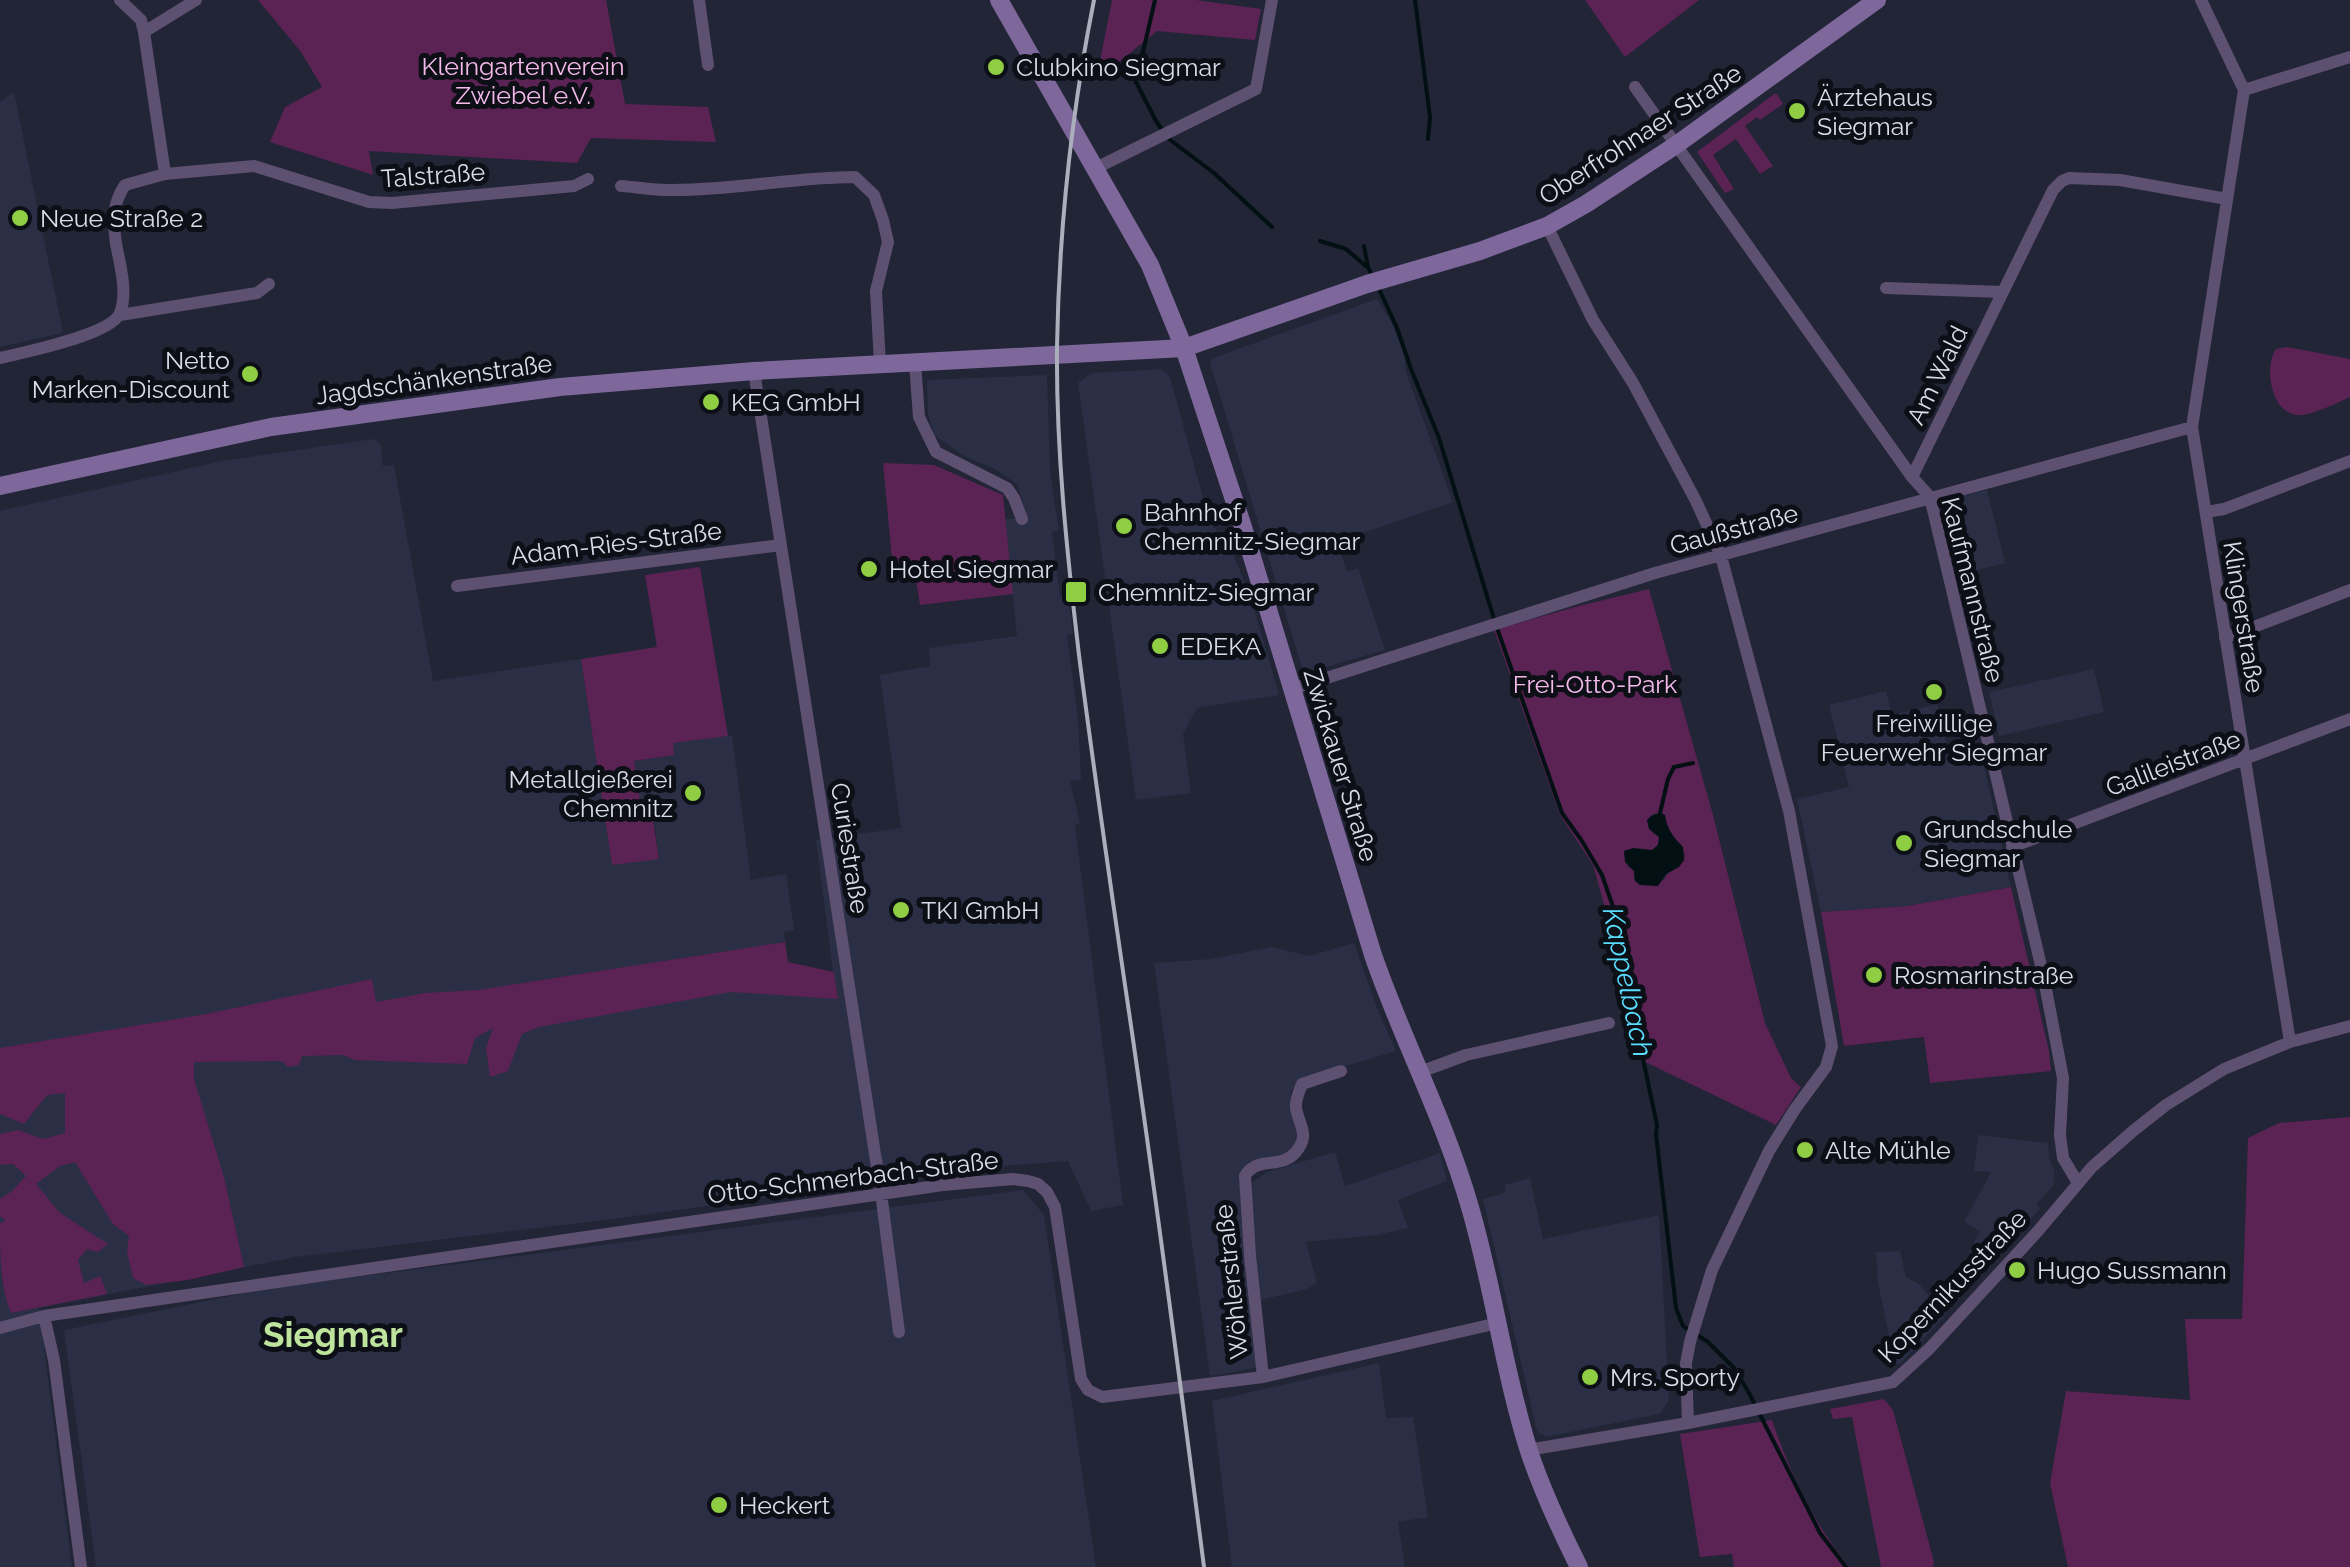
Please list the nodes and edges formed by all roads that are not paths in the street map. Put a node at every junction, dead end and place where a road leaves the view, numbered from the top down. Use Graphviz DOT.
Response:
graph roads {
  1 [pos="120,0"];
  2 [pos="196,0"];
  3 [pos="698,0"];
  4 [pos="999,0"];
  5 [pos="1272,0"];
  6 [pos="1878,0"];
  7 [pos="2201,0"];
  8 [pos="144,32"];
  9 [pos="2350,57"];
  10 [pos="708,64"];
  11 [pos="1634,87"];
  12 [pos="2244,90"];
  13 [pos="1676,146"];
  14 [pos="1094,169"];
  15 [pos="165,174"];
  16 [pos="588,179"];
  17 [pos="621,186"];
  18 [pos="2226,198"];
  19 [pos="1547,226"];
  20 [pos="269,284"];
  21 [pos="1886,288"];
  22 [pos="2003,292"];
  23 [pos="120,315"];
  24 [pos="1184,348"];
  25 [pos="0,358"];
  26 [pos="915,362"];
  27 [pos="880,364"];
  28 [pos="754,371"];
  29 [pos="2192,427"];
  30 [pos="2350,461"];
  31 [pos="1912,477"];
  32 [pos="0,486"];
  33 [pos="1930,497"];
  34 [pos="2206,512"];
  35 [pos="1022,519"];
  36 [pos="781,545"];
  37 [pos="1721,556"];
  38 [pos="457,586"];
  39 [pos="2350,590"];
  40 [pos="2225,638"];
  41 [pos="1292,689"];
  42 [pos="2350,720"];
  43 [pos="2243,760"];
  44 [pos="2012,847"];
  45 [pos="1609,1023"];
  46 [pos="2350,1026"];
  47 [pos="2290,1042"];
  48 [pos="1341,1071"];
  49 [pos="1420,1072"];
  50 [pos="2078,1183"];
  51 [pos="880,1193"];
  52 [pos="44,1316"];
  53 [pos="1498,1323"];
  54 [pos="0,1328"];
  55 [pos="899,1332"];
  56 [pos="1264,1377"];
  57 [pos="1688,1423"];
  58 [pos="1528,1450"];
  59 [pos="81,1567"];
  60 [pos="1579,1567"];
  1 -- 8 [label="street"];
  2 -- 8 [label="street"];
  3 -- 10 [label="street"];
  4 -- 14 [label="main road, Zwickauer Straße"];
  5 -- 14 [label="street"];
  6 -- 13 [label="main road, Oberfrohnaer Straße"];
  7 -- 12 [label="street"];
  8 -- 15 [label="street"];
  9 -- 12 [label="street"];
  11 -- 13 [label="street, Kaufmannstraße"];
  12 -- 18 [label="street, Klingerstraße"];
  13 -- 19 [label="main road, Oberfrohnaer Straße"];
  13 -- 31 [label="street, Kaufmannstraße"];
  14 -- 24 [label="main road, Zwickauer Straße"];
  15 -- 16 [label="street, Talstraße"];
  15 -- 23 [label="street, Talstraße"];
  17 -- 27 [label="street"];
  18 -- 22 [label="street, Am Wald"];
  18 -- 29 [label="street, Klingerstraße"];
  19 -- 24 [label="main road, Oberfrohnaer Straße"];
  19 -- 37 [label="street"];
  20 -- 23 [label="street"];
  21 -- 22 [label="street, Am Wald"];
  22 -- 31 [label="street, Am Wald"];
  23 -- 25 [label="street"];
  24 -- 26 [label="main road, Jagdschänkenstraße"];
  24 -- 41 [label="main road, Zwickauer Straße"];
  26 -- 27 [label="main road, Jagdschänkenstraße"];
  26 -- 35 [label="street"];
  27 -- 28 [label="main road, Jagdschänkenstraße"];
  28 -- 32 [label="main road, Jagdschänkenstraße"];
  28 -- 36 [label="street, Curiestraße"];
  29 -- 33 [label="street, Gaußstraße"];
  29 -- 34 [label="street, Klingerstraße"];
  30 -- 34 [label="street"];
  31 -- 33 [label="street, Kaufmannstraße"];
  33 -- 37 [label="street, Gaußstraße"];
  33 -- 44 [label="street, Kaufmannstraße"];
  34 -- 40 [label="street, Klingerstraße"];
  36 -- 38 [label="street, Adam-Ries-Straße"];
  36 -- 51 [label="street, Curiestraße"];
  37 -- 41 [label="street, Gaußstraße"];
  37 -- 57 [label="street"];
  39 -- 40 [label="street"];
  40 -- 43 [label="street, Klingerstraße"];
  41 -- 49 [label="main road, Zwickauer Straße"];
  42 -- 43 [label="street, Galileistraße"];
  43 -- 44 [label="street, Galileistraße"];
  43 -- 47 [label="street, Klingerstraße"];
  44 -- 50 [label="street, Kaufmannstraße"];
  45 -- 49 [label="street"];
  46 -- 47 [label="street, Kopernikusstraße"];
  47 -- 50 [label="street, Kopernikusstraße"];
  48 -- 56 [label="street, Wöhlerstraße"];
  49 -- 53 [label="main road, Zwickauer Straße"];
  50 -- 57 [label="street, Kopernikusstraße"];
  51 -- 52 [label="street, Otto-Schmerbach-Straße"];
  51 -- 55 [label="street, Curiestraße"];
  51 -- 56 [label="street, Otto-Schmerbach-Straße"];
  52 -- 54 [label="street, Otto-Schmerbach-Straße"];
  52 -- 59 [label="street"];
  53 -- 56 [label="street, Otto-Schmerbach-Straße"];
  53 -- 58 [label="main road, Zwickauer Straße"];
  57 -- 58 [label="street, Kopernikusstraße"];
  58 -- 60 [label="main road, Zwickauer Straße"];
}
